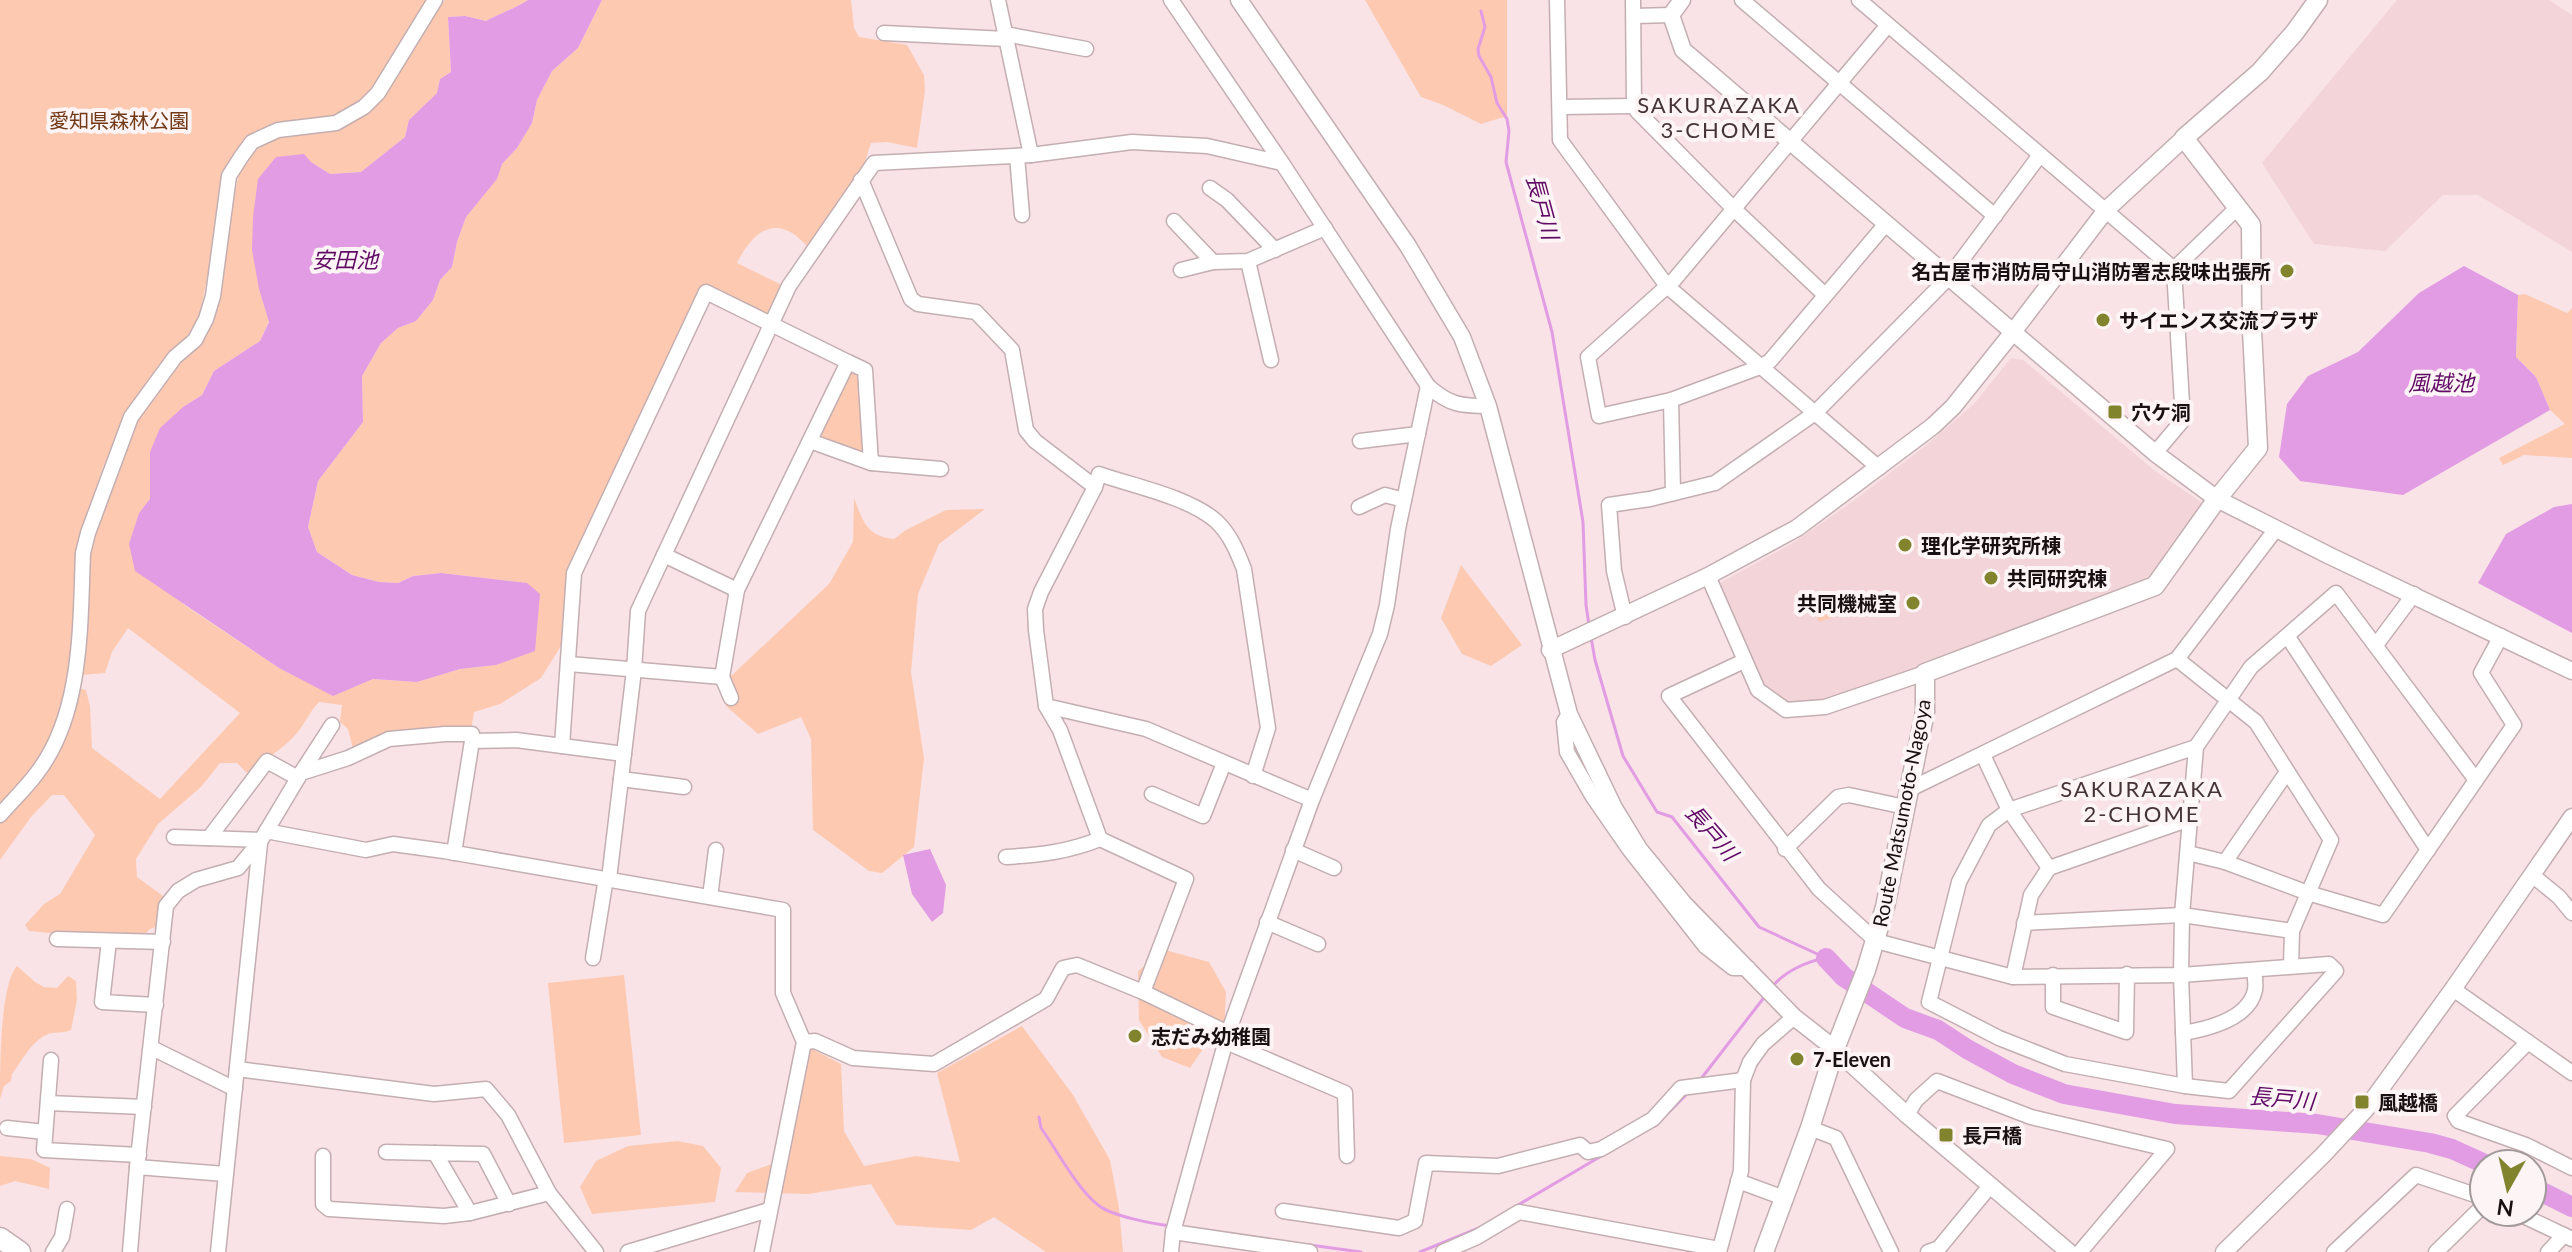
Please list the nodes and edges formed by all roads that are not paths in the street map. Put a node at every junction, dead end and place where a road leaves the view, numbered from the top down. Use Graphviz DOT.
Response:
graph roads {
  1 [pos="435,0"];
  2 [pos="998,0"];
  3 [pos="1171,0"];
  4 [pos="1239,0"];
  5 [pos="1557,0"];
  6 [pos="1633,0"];
  7 [pos="1682,0"];
  8 [pos="1742,0"];
  9 [pos="1859,0"];
  10 [pos="2318,0"];
  11 [pos="1671,15"];
  12 [pos="1634,16"];
  13 [pos="1888,25"];
  14 [pos="884,33"];
  15 [pos="1006,37"];
  16 [pos="1086,49"];
  17 [pos="1840,84"];
  18 [pos="1634,106"];
  19 [pos="1560,107"];
  20 [pos="2184,138"];
  21 [pos="1790,142"];
  22 [pos="2040,155"];
  23 [pos="1024,156"];
  24 [pos="1282,163"];
  25 [pos="861,180"];
  26 [pos="1210,188"];
  27 [pos="1733,208"];
  28 [pos="2237,208"];
  29 [pos="2106,210"];
  30 [pos="1022,215"];
  31 [pos="1995,216"];
  32 [pos="1174,221"];
  33 [pos="1885,225"];
  34 [pos="1325,228"];
  35 [pos="1275,250"];
  36 [pos="1248,261"];
  37 [pos="1213,262"];
  38 [pos="2174,269"];
  39 [pos="1181,270"];
  40 [pos="1949,277"];
  41 [pos="1667,286"];
  42 [pos="1825,295"];
  43 [pos="770,324"];
  44 [pos="2013,332"];
  45 [pos="1271,360"];
  46 [pos="848,362"];
  47 [pos="1760,367"];
  48 [pos="1428,386"];
  49 [pos="1671,400"];
  50 [pos="1488,406"];
  51 [pos="1815,413"];
  52 [pos="1418,434"];
  53 [pos="810,441"];
  54 [pos="1360,441"];
  55 [pos="2155,453"];
  56 [pos="871,463"];
  57 [pos="1879,468"];
  58 [pos="941,469"];
  59 [pos="1095,487"];
  60 [pos="1673,493"];
  61 [pos="2217,499"];
  62 [pos="1404,500"];
  63 [pos="1359,507"];
  64 [pos="2276,529"];
  65 [pos="664,555"];
  66 [pos="1708,576"];
  67 [pos="737,590"];
  68 [pos="2414,594"];
  69 [pos="1625,617"];
  70 [pos="2501,636"];
  71 [pos="2288,637"];
  72 [pos="2376,645"];
  73 [pos="1550,650"];
  74 [pos="2177,659"];
  75 [pos="1744,661"];
  76 [pos="569,664"];
  77 [pos="634,670"];
  78 [pos="2572,671"];
  79 [pos="1925,673"];
  80 [pos="722,677"];
  81 [pos="731,698"];
  82 [pos="2229,698"];
  83 [pos="1046,706"];
  84 [pos="332,725"];
  85 [pos="472,741"];
  86 [pos="562,746"];
  87 [pos="2196,747"];
  88 [pos="624,754"];
  89 [pos="1983,755"];
  90 [pos="1224,763"];
  91 [pos="2287,772"];
  92 [pos="300,776"];
  93 [pos="1253,776"];
  94 [pos="621,779"];
  95 [pos="2476,780"];
  96 [pos="684,787"];
  97 [pos="1152,794"];
  98 [pos="1906,799"];
  99 [pos="1312,800"];
  100 [pos="2009,810"];
  101 [pos="0,815"];
  102 [pos="2572,817"];
  103 [pos="2190,819"];
  104 [pos="264,835"];
  105 [pos="174,837"];
  106 [pos="209,838"];
  107 [pos="1100,839"];
  108 [pos="1785,849"];
  109 [pos="716,850"];
  110 [pos="1293,850"];
  111 [pos="2428,850"];
  112 [pos="454,853"];
  113 [pos="2188,853"];
  114 [pos="1006,857"];
  115 [pos="2225,862"];
  116 [pos="1334,868"];
  117 [pos="2049,868"];
  118 [pos="2532,875"];
  119 [pos="608,878"];
  120 [pos="2308,893"];
  121 [pos="710,897"];
  122 [pos="2572,913"];
  123 [pos="2182,915"];
  124 [pos="1267,922"];
  125 [pos="2024,923"];
  126 [pos="2292,931"];
  127 [pos="57,939"];
  128 [pos="109,941"];
  129 [pos="1876,941"];
  130 [pos="163,942"];
  131 [pos="1318,944"];
  132 [pos="593,958"];
  133 [pos="1940,958"];
  134 [pos="2291,966"];
  135 [pos="2254,971"];
  136 [pos="2127,974"];
  137 [pos="2053,975"];
  138 [pos="2181,975"];
  139 [pos="2013,977"];
  140 [pos="2453,989"];
  141 [pos="1143,992"];
  142 [pos="156,1005"];
  143 [pos="1794,1017"];
  144 [pos="2183,1033"];
  145 [pos="1227,1038"];
  146 [pos="804,1042"];
  147 [pos="2528,1042"];
  148 [pos="152,1048"];
  149 [pos="1835,1049"];
  150 [pos="51,1060"];
  151 [pos="237,1069"];
  152 [pos="2572,1073"];
  153 [pos="1743,1080"];
  154 [pos="2185,1086"];
  155 [pos="235,1089"];
  156 [pos="48,1103"];
  157 [pos="144,1107"];
  158 [pos="1907,1115"];
  159 [pos="7,1128"];
  160 [pos="1810,1128"];
  161 [pos="45,1132"];
  162 [pos="386,1152"];
  163 [pos="435,1153"];
  164 [pos="323,1156"];
  165 [pos="1347,1156"];
  166 [pos="138,1161"];
  167 [pos="2572,1168"];
  168 [pos="225,1174"];
  169 [pos="1738,1181"];
  170 [pos="1990,1186"];
  171 [pos="549,1193"];
  172 [pos="2468,1193"];
  173 [pos="1784,1198"];
  174 [pos="509,1204"];
  175 [pos="67,1209"];
  176 [pos="769,1210"];
  177 [pos="1283,1211"];
  178 [pos="470,1213"];
  179 [pos="2468,1221"];
  180 [pos="1175,1227"];
  181 [pos="2548,1228"];
  182 [pos="2568,1237"];
  183 [pos="0,1238"];
  184 [pos="1274,1250"];
  185 [pos="1719,1251"];
  186 [pos="1937,1251"];
  187 [pos="20,1252"];
  188 [pos="53,1252"];
  189 [pos="130,1252"];
  190 [pos="218,1252"];
  191 [pos="596,1252"];
  192 [pos="628,1252"];
  193 [pos="762,1252"];
  194 [pos="1171,1252"];
  195 [pos="1310,1252"];
  196 [pos="1443,1252"];
  197 [pos="1764,1252"];
  198 [pos="1891,1252"];
  199 [pos="2069,1252"];
  200 [pos="2080,1252"];
  201 [pos="2224,1252"];
  202 [pos="2334,1252"];
  203 [pos="2436,1252"];
  204 [pos="2548,1252"];
  1 -- 101 [label="street"];
  2 -- 15 [label="street"];
  3 -- 24 [label="street"];
  4 -- 50 [label="street"];
  5 -- 19 [label="street"];
  6 -- 12 [label="street"];
  7 -- 11 [label="street"];
  8 -- 17 [label="street"];
  9 -- 13 [label="street"];
  10 -- 20 [label="main road"];
  11 -- 12 [label="street"];
  11 -- 21 [label="street"];
  12 -- 18 [label="street"];
  13 -- 17 [label="street"];
  13 -- 22 [label="street"];
  14 -- 15 [label="street"];
  15 -- 16 [label="street"];
  15 -- 23 [label="street"];
  17 -- 21 [label="street"];
  17 -- 31 [label="street"];
  18 -- 19 [label="street"];
  18 -- 27 [label="street"];
  19 -- 41 [label="street"];
  20 -- 28 [label="main road, Route Matsumoto-Nagoya"];
  20 -- 29 [label="street"];
  21 -- 27 [label="street"];
  21 -- 33 [label="street"];
  22 -- 29 [label="street"];
  22 -- 31 [label="street"];
  23 -- 24 [label="street"];
  23 -- 25 [label="street"];
  23 -- 30 [label="street"];
  24 -- 34 [label="street"];
  25 -- 43 [label="street"];
  25 -- 59 [label="street"];
  26 -- 35 [label="street"];
  27 -- 41 [label="street"];
  27 -- 42 [label="street"];
  28 -- 38 [label="street"];
  28 -- 61 [label="main road, Route Matsumoto-Nagoya"];
  29 -- 38 [label="street"];
  29 -- 44 [label="street"];
  31 -- 40 [label="street"];
  32 -- 37 [label="street"];
  33 -- 40 [label="street"];
  33 -- 42 [label="street"];
  34 -- 35 [label="street"];
  34 -- 48 [label="street"];
  35 -- 36 [label="street"];
  36 -- 37 [label="street"];
  36 -- 45 [label="street"];
  37 -- 39 [label="street"];
  38 -- 55 [label="street"];
  40 -- 44 [label="street"];
  40 -- 51 [label="street"];
  41 -- 47 [label="street"];
  41 -- 49 [label="street"];
  42 -- 47 [label="street"];
  43 -- 46 [label="street"];
  43 -- 65 [label="street"];
  43 -- 76 [label="street"];
  44 -- 55 [label="street"];
  44 -- 57 [label="street"];
  46 -- 53 [label="street"];
  46 -- 56 [label="street"];
  47 -- 49 [label="street"];
  47 -- 51 [label="street"];
  48 -- 50 [label="street"];
  48 -- 52 [label="street"];
  49 -- 60 [label="street"];
  50 -- 73 [label="street"];
  51 -- 57 [label="street"];
  51 -- 60 [label="street"];
  52 -- 54 [label="street"];
  52 -- 62 [label="street"];
  53 -- 56 [label="street"];
  53 -- 67 [label="street"];
  55 -- 61 [label="street"];
  56 -- 58 [label="street"];
  57 -- 66 [label="street"];
  59 -- 83 [label="street"];
  59 -- 93 [label="street"];
  60 -- 69 [label="street"];
  61 -- 64 [label="street"];
  61 -- 79 [label="main road, Route Matsumoto-Nagoya"];
  62 -- 63 [label="street"];
  62 -- 99 [label="street"];
  64 -- 68 [label="street"];
  64 -- 74 [label="street"];
  65 -- 67 [label="street"];
  65 -- 77 [label="street"];
  66 -- 69 [label="street"];
  66 -- 75 [label="street"];
  67 -- 80 [label="street"];
  68 -- 70 [label="street"];
  68 -- 72 [label="street"];
  69 -- 73 [label="street"];
  70 -- 78 [label="street"];
  70 -- 95 [label="street"];
  71 -- 72 [label="street"];
  71 -- 82 [label="street"];
  71 -- 111 [label="street"];
  72 -- 95 [label="street"];
  73 -- 143 [label="street"];
  74 -- 82 [label="street"];
  74 -- 89 [label="street"];
  75 -- 79 [label="street"];
  75 -- 108 [label="street"];
  76 -- 77 [label="street"];
  76 -- 86 [label="street"];
  77 -- 80 [label="street"];
  77 -- 88 [label="street"];
  79 -- 98 [label="main road, Route Matsumoto-Nagoya"];
  80 -- 81 [label="street"];
  82 -- 87 [label="street"];
  82 -- 91 [label="street"];
  83 -- 90 [label="street"];
  83 -- 107 [label="street"];
  84 -- 92 [label="street"];
  85 -- 86 [label="street"];
  85 -- 92 [label="street"];
  85 -- 112 [label="street"];
  86 -- 88 [label="street"];
  87 -- 100 [label="street"];
  87 -- 103 [label="street"];
  88 -- 94 [label="street"];
  89 -- 98 [label="street"];
  89 -- 100 [label="street"];
  90 -- 93 [label="street"];
  90 -- 97 [label="street"];
  91 -- 115 [label="street"];
  91 -- 120 [label="street"];
  92 -- 104 [label="street"];
  92 -- 106 [label="street"];
  93 -- 99 [label="street"];
  94 -- 96 [label="street"];
  94 -- 119 [label="street"];
  95 -- 111 [label="street"];
  98 -- 108 [label="street"];
  98 -- 129 [label="main road, Route Matsumoto-Nagoya"];
  99 -- 110 [label="street"];
  100 -- 117 [label="street"];
  100 -- 133 [label="street"];
  102 -- 118 [label="street"];
  103 -- 113 [label="street"];
  103 -- 117 [label="street"];
  104 -- 106 [label="street"];
  104 -- 112 [label="street"];
  104 -- 130 [label="street"];
  104 -- 151 [label="street"];
  105 -- 106 [label="street"];
  107 -- 114 [label="street"];
  107 -- 141 [label="street"];
  108 -- 129 [label="street"];
  109 -- 121 [label="street"];
  110 -- 116 [label="street"];
  110 -- 124 [label="street"];
  111 -- 120 [label="street"];
  112 -- 119 [label="street"];
  113 -- 115 [label="street"];
  113 -- 123 [label="street"];
  115 -- 120 [label="street"];
  117 -- 125 [label="street"];
  118 -- 122 [label="street"];
  118 -- 140 [label="street"];
  119 -- 121 [label="street"];
  119 -- 132 [label="street"];
  120 -- 126 [label="street"];
  121 -- 146 [label="street"];
  123 -- 125 [label="street"];
  123 -- 126 [label="street"];
  123 -- 138 [label="street"];
  124 -- 131 [label="street"];
  124 -- 145 [label="street"];
  125 -- 139 [label="street"];
  126 -- 134 [label="street"];
  127 -- 128 [label="street"];
  128 -- 130 [label="street"];
  128 -- 142 [label="street"];
  129 -- 133 [label="street"];
  129 -- 149 [label="main road, Route Matsumoto-Nagoya"];
  130 -- 142 [label="street"];
  133 -- 139 [label="street"];
  133 -- 154 [label="street"];
  134 -- 135 [label="street"];
  134 -- 154 [label="street"];
  135 -- 138 [label="street"];
  135 -- 144 [label="street"];
  136 -- 137 [label="street"];
  136 -- 137 [label="street"];
  136 -- 138 [label="street"];
  137 -- 139 [label="street"];
  138 -- 144 [label="street"];
  140 -- 147 [label="street"];
  140 -- 201 [label="street"];
  141 -- 145 [label="street"];
  141 -- 146 [label="street"];
  142 -- 148 [label="street"];
  143 -- 149 [label="street"];
  143 -- 153 [label="street"];
  144 -- 154 [label="street"];
  145 -- 165 [label="street"];
  145 -- 180 [label="street"];
  146 -- 176 [label="street"];
  147 -- 152 [label="street"];
  147 -- 167 [label="street"];
  148 -- 155 [label="street"];
  148 -- 157 [label="street"];
  149 -- 158 [label="street"];
  149 -- 160 [label="main road, Route Matsumoto-Nagoya"];
  150 -- 156 [label="street"];
  151 -- 155 [label="street"];
  151 -- 171 [label="street"];
  153 -- 169 [label="street"];
  153 -- 177 [label="street"];
  155 -- 168 [label="street"];
  156 -- 157 [label="street"];
  156 -- 161 [label="street"];
  157 -- 166 [label="street"];
  158 -- 170 [label="street"];
  158 -- 200 [label="street"];
  159 -- 161 [label="street"];
  160 -- 173 [label="main road, Route Matsumoto-Nagoya"];
  160 -- 198 [label="street"];
  161 -- 166 [label="street"];
  162 -- 163 [label="street"];
  163 -- 174 [label="street"];
  163 -- 178 [label="street"];
  164 -- 178 [label="street"];
  166 -- 168 [label="street"];
  166 -- 189 [label="street"];
  168 -- 190 [label="street"];
  169 -- 173 [label="street"];
  169 -- 185 [label="street"];
  170 -- 186 [label="street"];
  170 -- 199 [label="street"];
  171 -- 174 [label="street"];
  171 -- 191 [label="street"];
  172 -- 202 [label="street"];
  173 -- 197 [label="main road, Route Matsumoto-Nagoya"];
  174 -- 178 [label="street"];
  175 -- 188 [label="street"];
  176 -- 192 [label="street"];
  176 -- 193 [label="street"];
  179 -- 203 [label="street"];
  180 -- 184 [label="street"];
  180 -- 194 [label="street"];
  181 -- 182 [label="street"];
  182 -- 204 [label="street"];
  183 -- 187 [label="main road"];
  184 -- 195 [label="street"];
  185 -- 196 [label="street"];
}
